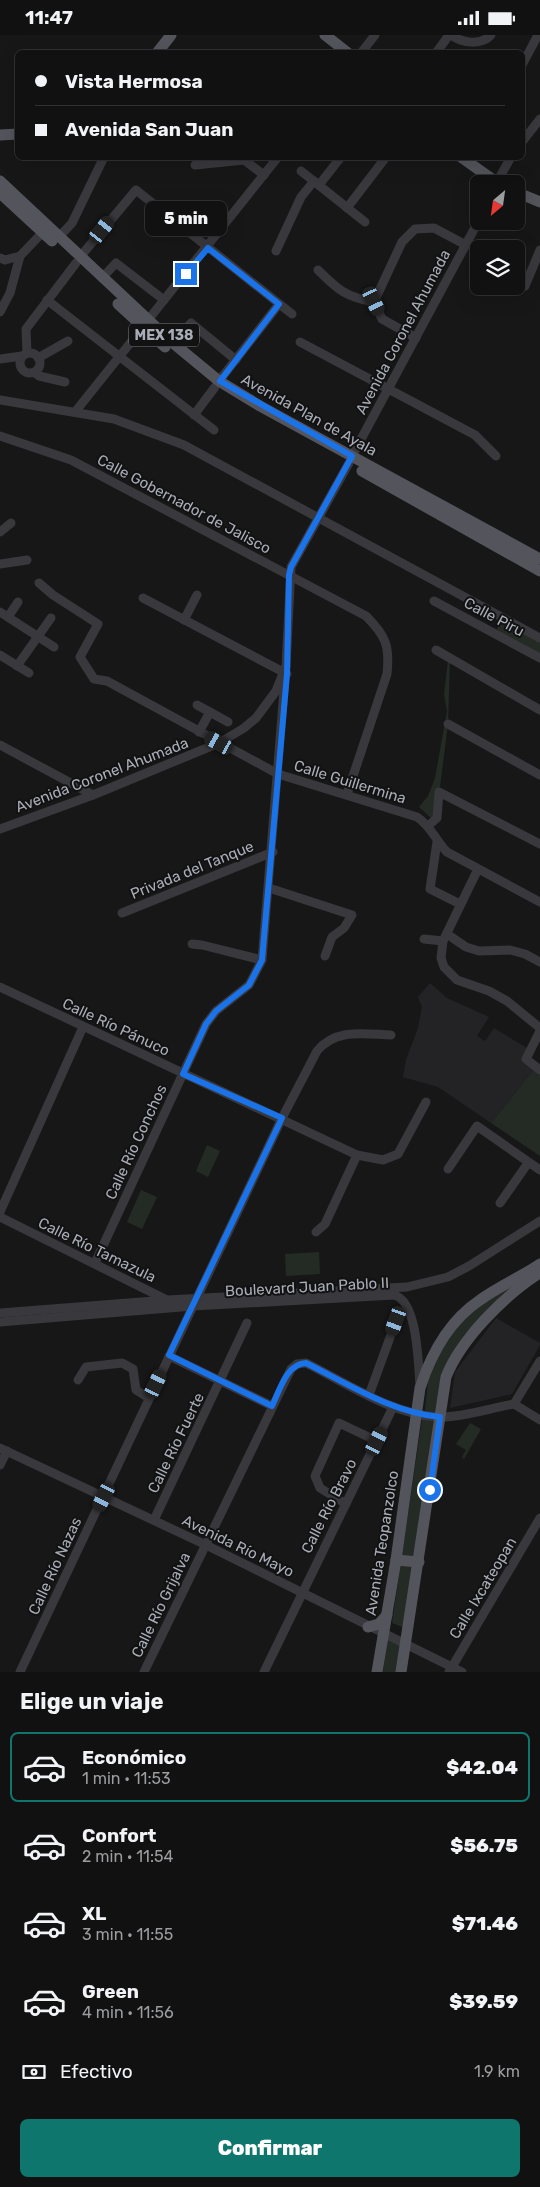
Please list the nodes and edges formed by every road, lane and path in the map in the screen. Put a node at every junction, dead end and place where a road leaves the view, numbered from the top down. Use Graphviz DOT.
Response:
graph roads {
  1 [pos="171,35"];
  2 [pos="325,35"];
  3 [pos="375,35"];
  4 [pos="491,35"];
  5 [pos="538,35"];
  6 [pos="452,37"];
  7 [pos="159,50"];
  8 [pos="344,50"];
  9 [pos="364,50"];
  10 [pos="439,50"];
  11 [pos="525,59"];
  12 [pos="540,119"];
  13 [pos="15,134"];
  14 [pos="0,135"];
  15 [pos="525,138"];
  16 [pos="103,160"];
  17 [pos="276,160"];
  18 [pos="338,160"];
  19 [pos="384,160"];
  20 [pos="465,160"];
  21 [pos="509,160"];
  22 [pos="195,165"];
  23 [pos="301,171"];
  24 [pos="264,175"];
  25 [pos="486,175"];
  26 [pos="501,175"];
  27 [pos="0,181"];
  28 [pos="316,183"];
  29 [pos="0,193"];
  30 [pos="525,196"];
  31 [pos="540,202"];
  32 [pos="347,208"];
  33 [pos="365,222"];
  34 [pos="474,230"];
  35 [pos="42,232"];
  36 [pos="59,237"];
  37 [pos="466,245"];
  38 [pos="208,248"];
  39 [pos="540,250"];
  40 [pos="276,251"];
  41 [pos="20,256"];
  42 [pos="2,260"];
  43 [pos="78,260"];
  44 [pos="318,270"];
  45 [pos="102,279"];
  46 [pos="525,287"];
  47 [pos="47,300"];
  48 [pos="164,300"];
  49 [pos="374,301"];
  50 [pos="279,304"];
  51 [pos="0,312"];
  52 [pos="292,314"];
  53 [pos="145,323"];
  54 [pos="416,338"];
  55 [pos="68,341"];
  56 [pos="173,343"];
  57 [pos="300,343"];
  58 [pos="25,354"];
  59 [pos="120,356"];
  60 [pos="38,358"];
  61 [pos="0,359"];
  62 [pos="236,360"];
  63 [pos="34,372"];
  64 [pos="65,382"];
  65 [pos="217,384"];
  66 [pos="389,389"];
  67 [pos="0,400"];
  68 [pos="75,412"];
  69 [pos="194,415"];
  70 [pos="214,430"];
  71 [pos="0,436"];
  72 [pos="496,456"];
  73 [pos="350,459"];
  74 [pos="320,518"];
  75 [pos="11,523"];
  76 [pos="0,532"];
  77 [pos="540,559"];
  78 [pos="27,560"];
  79 [pos="0,564"];
  80 [pos="540,571"];
  81 [pos="289,575"];
  82 [pos="39,583"];
  83 [pos="197,595"];
  84 [pos="142,598"];
  85 [pos="434,601"];
  86 [pos="18,602"];
  87 [pos="0,611"];
  88 [pos="8,617"];
  89 [pos="51,618"];
  90 [pos="184,620"];
  91 [pos="38,637"];
  92 [pos="540,638"];
  93 [pos="54,647"];
  94 [pos="436,650"];
  95 [pos="1,657"];
  96 [pos="540,657"];
  97 [pos="17,666"];
  98 [pos="285,671"];
  99 [pos="29,673"];
  100 [pos="197,705"];
  101 [pos="267,705"];
  102 [pos="540,709"];
  103 [pos="210,712"];
  104 [pos="284,712"];
  105 [pos="228,721"];
  106 [pos="448,724"];
  107 [pos="199,732"];
  108 [pos="219,743"];
  109 [pos="0,745"];
  110 [pos="278,774"];
  111 [pos="540,775"];
  112 [pos="347,794"];
  113 [pos="93,795"];
  114 [pos="428,826"];
  115 [pos="0,829"];
  116 [pos="437,842"];
  117 [pos="540,844"];
  118 [pos="273,852"];
  119 [pos="478,869"];
  120 [pos="269,888"];
  121 [pos="540,902"];
  122 [pos="460,905"];
  123 [pos="122,913"];
  124 [pos="445,938"];
  125 [pos="424,939"];
  126 [pos="192,944"];
  127 [pos="325,956"];
  128 [pos="262,960"];
  129 [pos="540,962"];
  130 [pos="0,987"];
  131 [pos="83,1027"];
  132 [pos="540,1029"];
  133 [pos="392,1035"];
  134 [pos="540,1070"];
  135 [pos="183,1074"];
  136 [pos="426,1102"];
  137 [pos="282,1118"];
  138 [pos="357,1155"];
  139 [pos="528,1163"];
  140 [pos="448,1169"];
  141 [pos="540,1170"];
  142 [pos="500,1203"];
  143 [pos="0,1212"];
  144 [pos="0,1217"];
  145 [pos="540,1221"];
  146 [pos="316,1232"];
  147 [pos="95,1263"];
  148 [pos="540,1264"];
  149 [pos="540,1273"];
  150 [pos="167,1300"];
  151 [pos="195,1303"];
  152 [pos="181,1307"];
  153 [pos="0,1313"];
  154 [pos="396,1321"];
  155 [pos="0,1322"];
  156 [pos="247,1323"];
  157 [pos="169,1355"];
  158 [pos="540,1361"];
  159 [pos="78,1381"];
  160 [pos="221,1381"];
  161 [pos="420,1388"];
  162 [pos="369,1395"];
  163 [pos="149,1398"];
  164 [pos="514,1404"];
  165 [pos="272,1406"];
  166 [pos="393,1407"];
  167 [pos="416,1415"];
  168 [pos="440,1417"];
  169 [pos="540,1420"];
  170 [pos="377,1441"];
  171 [pos="3,1449"];
  172 [pos="0,1465"];
  173 [pos="104,1497"];
  174 [pos="346,1504"];
  175 [pos="540,1518"];
  176 [pos="154,1520"];
  177 [pos="206,1545"];
  178 [pos="396,1560"];
  179 [pos="419,1562"];
  180 [pos="301,1593"];
  181 [pos="387,1615"];
  182 [pos="368,1627"];
  183 [pos="384,1635"];
  184 [pos="405,1645"];
  185 [pos="450,1669"];
  186 [pos="20,1672"];
  187 [pos="144,1672"];
  188 [pos="264,1672"];
  189 [pos="378,1672"];
  190 [pos="401,1672"];
  191 [pos="462,1672"];
  1 -- 7 [label="main road"];
  2 -- 8 [label="main road"];
  3 -- 9 [label="street"];
  4 -- 6 [label="street"];
  5 -- 11 [label="street"];
  6 -- 10 [label="street"];
  12 -- 15 [label="street"];
  13 -- 14 [label="main road"];
  16 -- 36 [label="street"];
  17 -- 24 [label="street"];
  18 -- 28 [label="street"];
  19 -- 32 [label="street"];
  20 -- 25 [label="main road"];
  21 -- 26 [label="street"];
  22 -- 24 [label="street"];
  23 -- 28 [label="street"];
  24 -- 38 [label="street"];
  27 -- 36 [label="main road, Avenida Plan de Ayala / MEX 138"];
  28 -- 32 [label="street"];
  28 -- 40 [label="street"];
  29 -- 35 [label="main road, Avenida Plan de Ayala / MEX 138"];
  30 -- 31 [label="main road"];
  32 -- 33 [label="street"];
  34 -- 37 [label="street, Avenida Coronel Ahumada"];
  35 -- 41 [label="street"];
  35 -- 43 [label="main road, Avenida Plan de Ayala / MEX 138"];
  36 -- 43 [label="main road, Avenida Plan de Ayala / MEX 138"];
  37 -- 49 [label="street"];
  37 -- 54 [label="street, Avenida Coronel Ahumada"];
  38 -- 43 [label="street"];
  38 -- 48 [label="street"];
  38 -- 50 [label="street"];
  39 -- 46 [label="street"];
  41 -- 42 [label="street"];
  41 -- 51 [label="street"];
  43 -- 45 [label="main road, Avenida Plan de Ayala / MEX 138"];
  43 -- 47 [label="street"];
  43 -- 53 [label="main road, Avenida Plan de Ayala / MEX 138"];
  44 -- 49 [label="street"];
  45 -- 48 [label="street"];
  45 -- 53 [label="main road, Avenida Plan de Ayala / MEX 138"];
  47 -- 58 [label="street"];
  47 -- 59 [label="street"];
  48 -- 53 [label="street"];
  49 -- 54 [label="street"];
  50 -- 52 [label="street"];
  50 -- 62 [label="street"];
  53 -- 56 [label="main road, Avenida Plan de Ayala / MEX 138"];
  53 -- 59 [label="street"];
  53 -- 65 [label="main road, Avenida Plan de Ayala / MEX 138"];
  54 -- 66 [label="street, Avenida Coronel Ahumada"];
  55 -- 60 [label="street"];
  56 -- 62 [label="street"];
  56 -- 65 [label="main road, Avenida Plan de Ayala / MEX 138"];
  57 -- 66 [label="street"];
  58 -- 60 [label="street"];
  58 -- 61 [label="street"];
  58 -- 63 [label="street"];
  59 -- 68 [label="street"];
  59 -- 69 [label="street"];
  60 -- 63 [label="street"];
  62 -- 65 [label="street"];
  63 -- 64 [label="street"];
  65 -- 69 [label="street"];
  65 -- 73 [label="main road, Avenida Plan de Ayala / MEX 138"];
  66 -- 72 [label="street"];
  66 -- 73 [label="street, Avenida Coronel Ahumada"];
  67 -- 68 [label="street"];
  68 -- 74 [label="street"];
  69 -- 70 [label="street"];
  71 -- 81 [label="street, Calle Gobernador de Jalisco"];
  73 -- 74 [label="street, Avenida Coronel Ahumada"];
  73 -- 77 [label="main road, Avenida Plan de Ayala / MEX 138"];
  73 -- 80 [label="main road, Avenida Plan de Ayala / MEX 138"];
  74 -- 81 [label="street, Avenida Coronel Ahumada"];
  74 -- 92 [label="street"];
  75 -- 76 [label="street"];
  78 -- 79 [label="street"];
  81 -- 98 [label="street, Avenida Coronel Ahumada"];
  81 -- 112 [label="street, Calle Gobernador de Jalisco"];
  82 -- 107 [label="street, Calle Guillermina"];
  83 -- 90 [label="street"];
  84 -- 90 [label="street"];
  85 -- 96 [label="street, Calle Piru"];
  86 -- 88 [label="street"];
  87 -- 88 [label="street"];
  88 -- 91 [label="street"];
  89 -- 91 [label="street"];
  90 -- 98 [label="street"];
  91 -- 93 [label="street"];
  91 -- 97 [label="street"];
  94 -- 102 [label="street"];
  95 -- 97 [label="street"];
  97 -- 99 [label="street"];
  98 -- 101 [label="street, Avenida Coronel Ahumada"];
  98 -- 104 [label="street, Calle Río Conchos"];
  100 -- 103 [label="street"];
  101 -- 104 [label="street"];
  101 -- 108 [label="street, Avenida Coronel Ahumada"];
  103 -- 105 [label="street"];
  103 -- 107 [label="street"];
  104 -- 110 [label="street, Calle Río Conchos"];
  106 -- 111 [label="street"];
  107 -- 108 [label="street, Calle Guillermina"];
  108 -- 110 [label="street, Calle Guillermina"];
  108 -- 113 [label="street, Avenida Coronel Ahumada"];
  109 -- 113 [label="street"];
  110 -- 112 [label="street, Calle Guillermina"];
  110 -- 118 [label="street, Calle Río Conchos"];
  112 -- 114 [label="street, Calle Guillermina"];
  113 -- 115 [label="street, Avenida Coronel Ahumada"];
  114 -- 116 [label="street"];
  114 -- 117 [label="street"];
  116 -- 119 [label="street"];
  116 -- 122 [label="street"];
  118 -- 120 [label="street, Calle Río Conchos"];
  118 -- 123 [label="street, Privada del Tanque"];
  119 -- 121 [label="street"];
  119 -- 122 [label="street"];
  120 -- 127 [label="street"];
  120 -- 128 [label="street, Calle Río Conchos"];
  122 -- 124 [label="street"];
  124 -- 125 [label="street"];
  124 -- 129 [label="street"];
  124 -- 132 [label="street"];
  126 -- 128 [label="street"];
  128 -- 135 [label="street, Calle Río Conchos"];
  130 -- 131 [label="street, Calle Río Pánuco"];
  131 -- 135 [label="street, Calle Río Pánuco"];
  131 -- 143 [label="street"];
  132 -- 134 [label="street"];
  133 -- 137 [label="street, Calle Río Nazas"];
  135 -- 137 [label="street, Calle Río Pánuco"];
  135 -- 147 [label="street, Calle Río Conchos"];
  136 -- 138 [label="street, Calle Río Pánuco"];
  137 -- 138 [label="street, Calle Río Pánuco"];
  137 -- 151 [label="street, Calle Río Nazas"];
  138 -- 146 [label="street"];
  139 -- 140 [label="street"];
  139 -- 141 [label="street"];
  139 -- 142 [label="street"];
  144 -- 147 [label="street, Calle Río Tamazula"];
  145 -- 151 [label="street, Boulevard Juan Pablo II"];
  147 -- 150 [label="street, Calle Río Tamazula"];
  148 -- 161 [label="main road, Avenida Teopanzolco"];
  149 -- 168 [label="main road"];
  150 -- 151 [label="street, Boulevard Juan Pablo II"];
  150 -- 152 [label="street, Calle Río Tamazula"];
  150 -- 153 [label="street, Boulevard Juan Pablo II"];
  151 -- 152 [label="street, Boulevard Juan Pablo II"];
  151 -- 157 [label="street, Calle Río Nazas"];
  151 -- 161 [label="street, Boulevard Juan Pablo II"];
  152 -- 155 [label="street, Boulevard Juan Pablo II"];
  154 -- 162 [label="street"];
  156 -- 160 [label="street, Calle Río Fuerte"];
  157 -- 160 [label="street"];
  157 -- 163 [label="street, Calle Río Nazas"];
  158 -- 164 [label="street"];
  159 -- 163 [label="street"];
  160 -- 165 [label="street"];
  160 -- 176 [label="street, Calle Río Fuerte"];
  161 -- 167 [label="main road, Avenida Teopanzolco"];
  162 -- 165 [label="street, Calle Río Grijalva"];
  162 -- 166 [label="street"];
  163 -- 173 [label="street, Calle Río Nazas"];
  164 -- 168 [label="street"];
  164 -- 169 [label="street"];
  165 -- 177 [label="street, Calle Río Grijalva"];
  166 -- 167 [label="street"];
  166 -- 170 [label="street, Calle Río Bravo"];
  167 -- 168 [label="street"];
  167 -- 178 [label="main road, Avenida Teopanzolco"];
  168 -- 179 [label="main road"];
  170 -- 174 [label="street, Calle Río Bravo"];
  170 -- 174 [label="street"];
  171 -- 172 [label="street"];
  171 -- 173 [label="street, Avenida Río Mayo"];
  173 -- 176 [label="street, Avenida Río Mayo"];
  173 -- 186 [label="street, Calle Río Nazas"];
  174 -- 180 [label="street, Calle Río Bravo"];
  175 -- 185 [label="street, Calle Ixcateopan"];
  176 -- 177 [label="street, Avenida Río Mayo"];
  177 -- 180 [label="street, Avenida Río Mayo"];
  177 -- 187 [label="street, Calle Río Grijalva"];
  178 -- 179 [label="main road"];
  178 -- 181 [label="main road, Avenida Teopanzolco"];
  179 -- 184 [label="main road"];
  180 -- 182 [label="street, Avenida Río Mayo"];
  180 -- 188 [label="street, Calle Río Bravo"];
  181 -- 182 [label="main road"];
  181 -- 183 [label="main road, Avenida Teopanzolco"];
  182 -- 183 [label="street, Avenida Río Mayo"];
  183 -- 184 [label="street, Avenida Río Mayo"];
  183 -- 189 [label="main road, Avenida Teopanzolco"];
  184 -- 185 [label="street, Avenida Río Mayo"];
  184 -- 190 [label="main road"];
  185 -- 191 [label="street, Avenida Río Mayo"];
}
